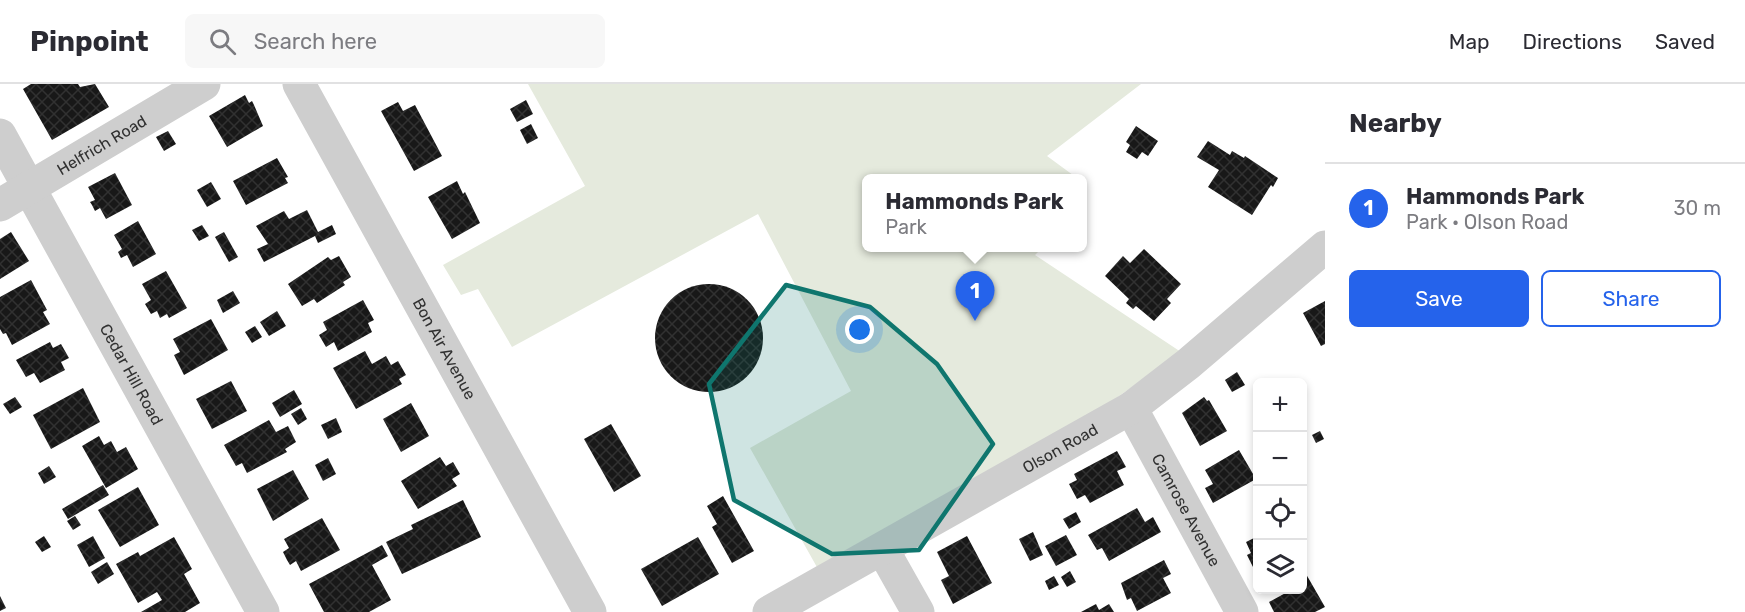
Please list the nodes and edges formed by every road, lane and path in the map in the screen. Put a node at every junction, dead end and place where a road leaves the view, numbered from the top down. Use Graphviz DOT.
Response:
graph roads {
  1 [pos="204,84"];
  2 [pos="298,84"];
  3 [pos="0,135"];
  4 [pos="29,189"];
  5 [pos="0,206"];
  6 [pos="1325,247"];
  7 [pos="1131,408"];
  8 [pos="883,550"];
  9 [pos="263,612"];
  10 [pos="590,612"];
  11 [pos="769,612"];
  12 [pos="918,612"];
  13 [pos="1242,612"];
  1 -- 4 [label="street, Helfrich Road"];
  2 -- 10 [label="street, Bon Air Avenue"];
  3 -- 4 [label="street, Cedar Hill Road"];
  4 -- 5 [label="street, Helfrich Road"];
  4 -- 9 [label="street, Cedar Hill Road"];
  6 -- 7 [label="street, Olson Road"];
  7 -- 8 [label="street, Olson Road"];
  7 -- 13 [label="street, Camrose Avenue"];
  8 -- 11 [label="street, Olson Road"];
  8 -- 12 [label="street"];
}
